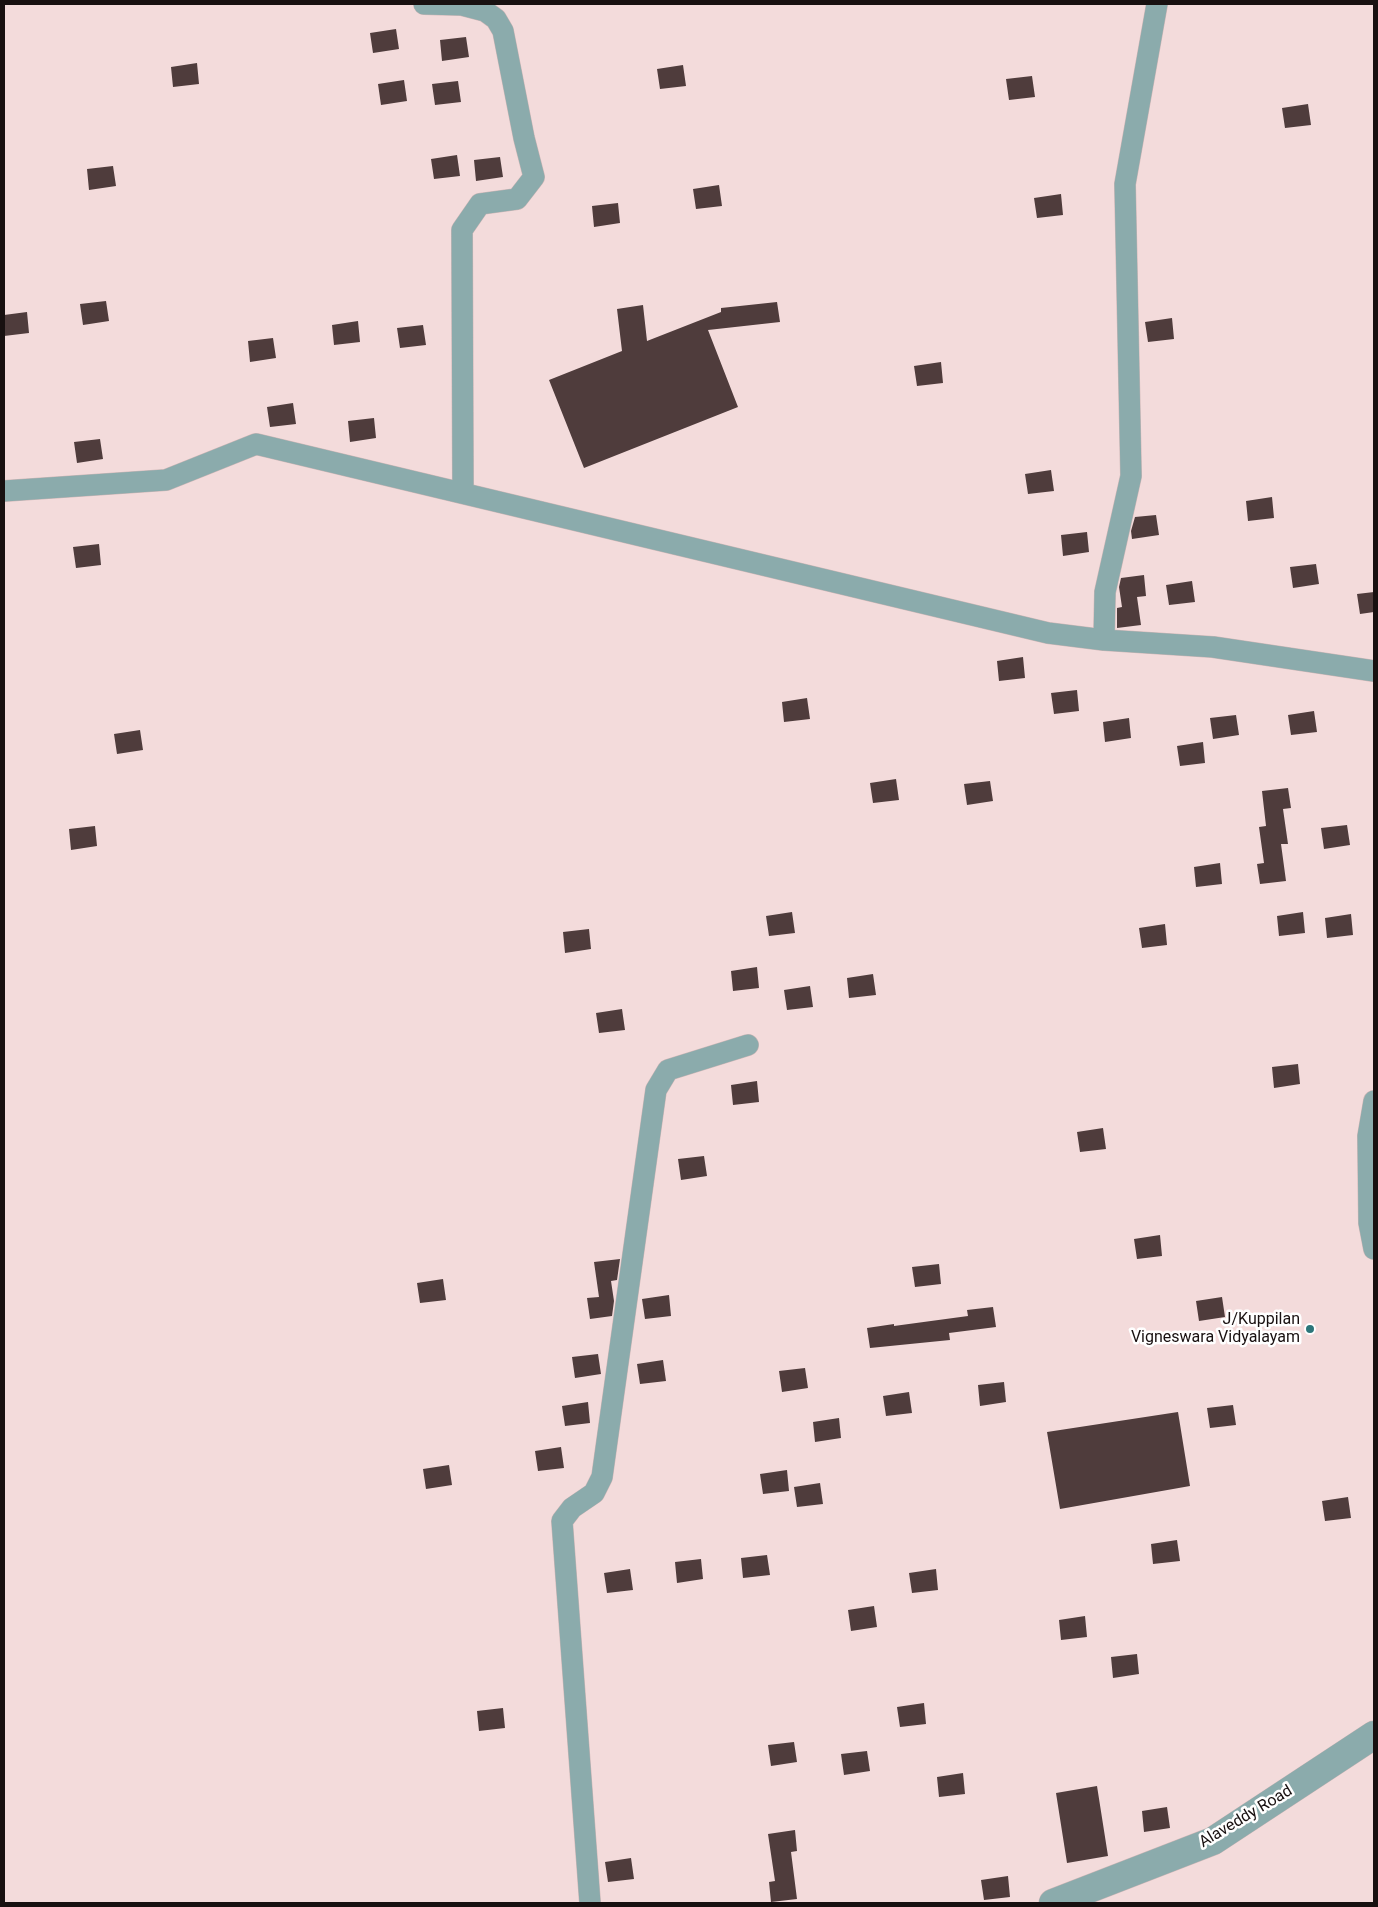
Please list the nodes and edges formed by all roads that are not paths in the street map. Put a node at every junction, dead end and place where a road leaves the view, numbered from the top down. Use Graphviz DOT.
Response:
graph roads {
  1 [pos="424,4"];
  2 [pos="1157,4"];
  3 [pos="4,491"];
  4 [pos="463,494"];
  5 [pos="1104,640"];
  6 [pos="1374,671"];
  7 [pos="748,1045"];
  8 [pos="1374,1101"];
  9 [pos="1374,1249"];
  10 [pos="1374,1735"];
  11 [pos="590,1903"];
  12 [pos="1053,1903"];
  1 -- 4 [label="street"];
  2 -- 5 [label="street"];
  3 -- 4 [label="street"];
  4 -- 5 [label="street"];
  5 -- 6 [label="street"];
  7 -- 11 [label="street"];
  8 -- 9 [label="street"];
  10 -- 12 [label="street, Alaveddy Road"];
}
